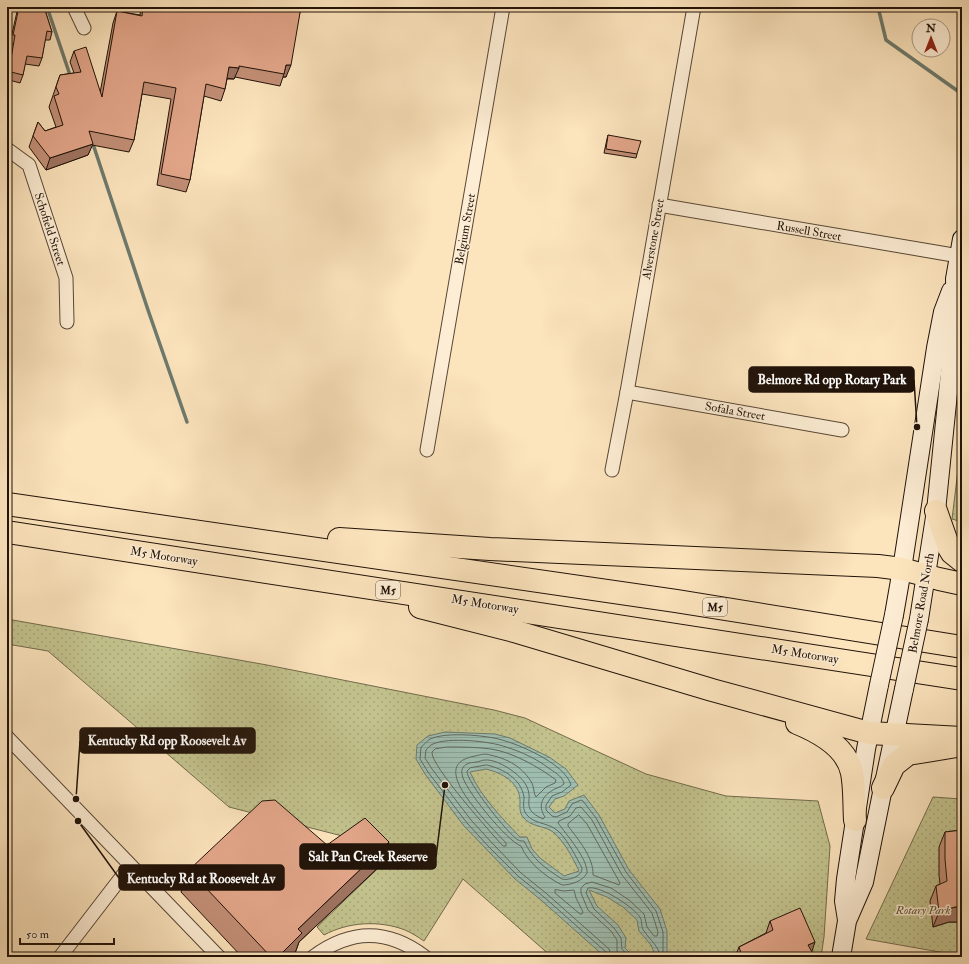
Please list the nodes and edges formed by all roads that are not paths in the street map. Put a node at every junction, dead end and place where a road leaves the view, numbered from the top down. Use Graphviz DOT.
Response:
graph roads {
  1 [pos="74,7"];
  2 [pos="503,7"];
  3 [pos="694,7"];
  4 [pos="84,28"];
  5 [pos="7,149"];
  6 [pos="659,205"];
  7 [pos="960,248"];
  8 [pos="955,279"];
  9 [pos="67,322"];
  10 [pos="627,392"];
  11 [pos="842,430"];
  12 [pos="427,450"];
  13 [pos="612,470"];
  14 [pos="7,504"];
  15 [pos="936,511"];
  16 [pos="164,527"];
  17 [pos="7,532"];
  18 [pos="962,560"];
  19 [pos="231,566"];
  20 [pos="902,569"];
  21 [pos="926,576"];
  22 [pos="962,584"];
  23 [pos="962,647"];
  24 [pos="962,679"];
  25 [pos="712,690"];
  26 [pos="869,733"];
  27 [pos="894,734"];
  28 [pos="7,737"];
  29 [pos="962,738"];
  30 [pos="962,745"];
  31 [pos="883,788"];
  32 [pos="855,820"];
  33 [pos="130,866"];
  34 [pos="847,921"];
  35 [pos="60,957"];
  36 [pos="219,957"];
  37 [pos="313,957"];
  38 [pos="425,957"];
  39 [pos="841,957"];
  1 -- 4 [label="street"];
  2 -- 12 [label="street, Belgium Street"];
  3 -- 6 [label="street, Alverstone Street"];
  5 -- 9 [label="street, Schofield Street"];
  6 -- 7 [label="street, Russell Street"];
  6 -- 10 [label="street, Alverstone Street"];
  7 -- 8 [label="main road, Belmore Road North"];
  8 -- 15 [label="main road, Belmore Road North"];
  8 -- 20 [label="main road, Belmore Road North"];
  10 -- 11 [label="street, Sofala Street"];
  10 -- 13 [label="street, Alverstone Street"];
  14 -- 16 [label="highway, M5"];
  15 -- 18 [label="highway"];
  15 -- 21 [label="main road, Belmore Road North"];
  16 -- 20 [label="highway"];
  16 -- 23 [label="highway, M5"];
  17 -- 19 [label="highway, M5 Motorway / M5"];
  19 -- 24 [label="highway, M5 Motorway / M5"];
  19 -- 25 [label="highway"];
  20 -- 21 [label="highway"];
  20 -- 26 [label="main road, Belmore Road North, bridge"];
  21 -- 22 [label="highway"];
  21 -- 27 [label="main road, Belmore Road North, bridge"];
  25 -- 26 [label="highway"];
  25 -- 32 [label="highway"];
  26 -- 27 [label="highway"];
  26 -- 32 [label="main road, Belmore Road North"];
  27 -- 29 [label="highway"];
  27 -- 31 [label="main road, Belmore Road North"];
  28 -- 33 [label="street"];
  30 -- 31 [label="highway"];
  31 -- 34 [label="main road, Belmore Road North"];
  32 -- 34 [label="main road, Belmore Road North"];
  33 -- 35 [label="street"];
  33 -- 36 [label="street"];
  34 -- 39 [label="main road, Belmore Road North"];
  37 -- 38 [label="street"];
}
